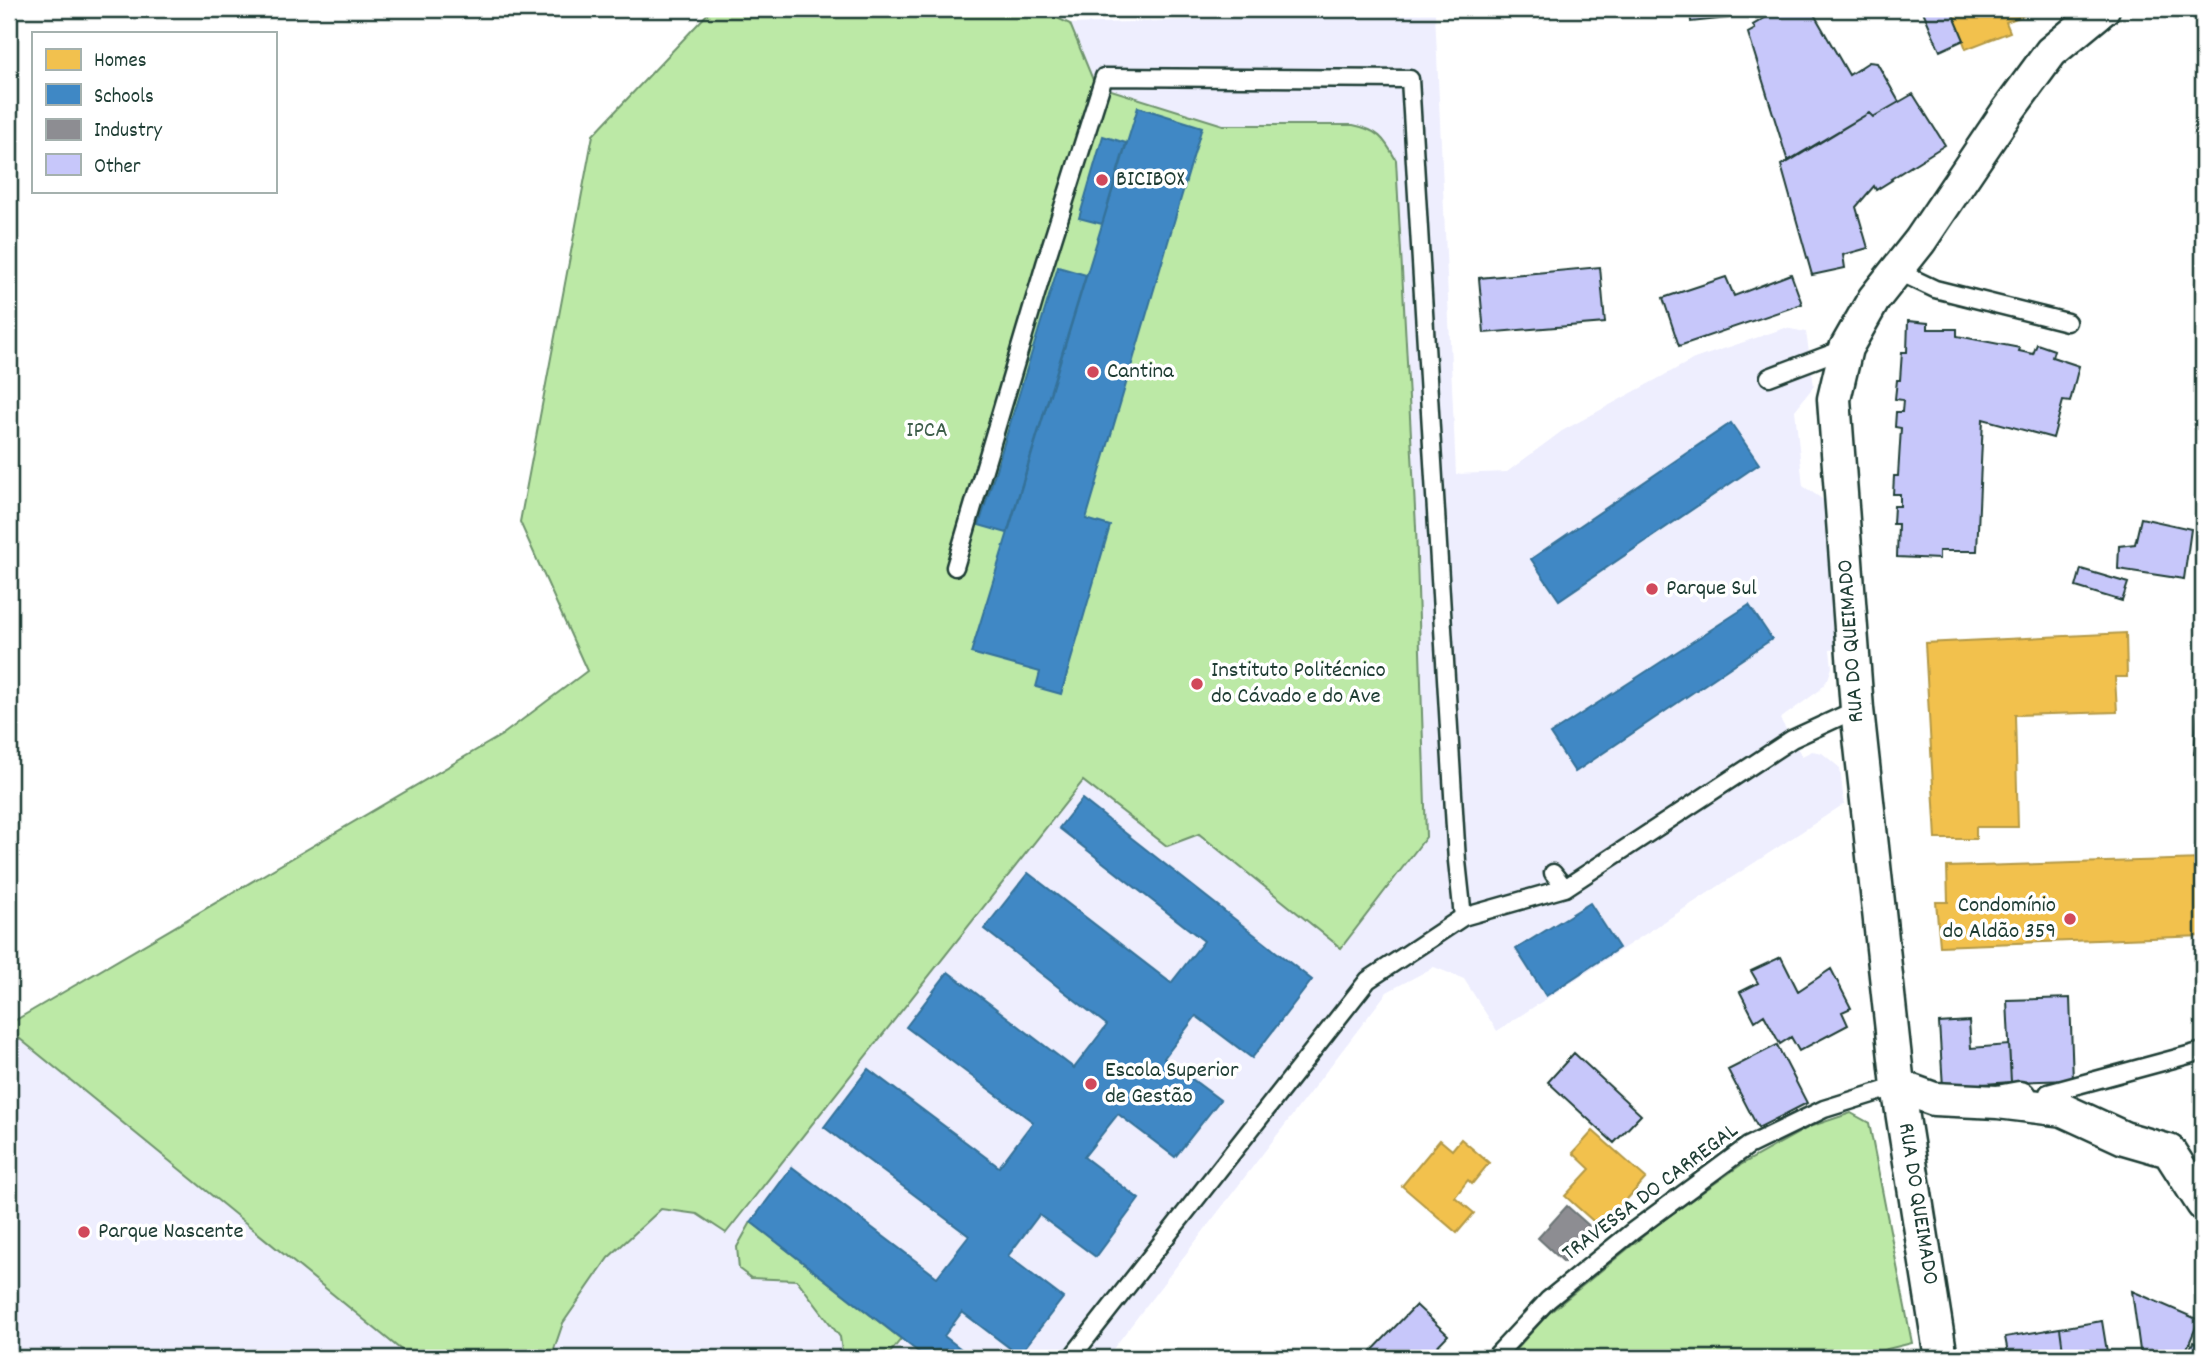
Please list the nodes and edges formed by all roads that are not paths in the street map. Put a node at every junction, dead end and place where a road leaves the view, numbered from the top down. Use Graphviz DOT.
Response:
graph roads {
  1 [pos="2103,9"];
  2 [pos="1897,271"];
  3 [pos="2067,322"];
  4 [pos="1846,348"];
  5 [pos="1769,377"];
  6 [pos="955,567"];
  7 [pos="1857,709"];
  8 [pos="1553,873"];
  9 [pos="1565,888"];
  10 [pos="1463,916"];
  11 [pos="2203,1051"];
  12 [pos="1898,1086"];
  13 [pos="2048,1093"];
  14 [pos="1998,1102"];
  15 [pos="2203,1204"];
  16 [pos="1071,1358"];
  17 [pos="1494,1358"];
  18 [pos="1941,1358"];
  1 -- 2 [label="street, RUA DO QUEIMADO"];
  2 -- 3 [label="lane"];
  2 -- 4 [label="street, RUA DO QUEIMADO"];
  4 -- 5 [label="lane"];
  4 -- 7 [label="street, RUA DO QUEIMADO"];
  6 -- 10 [label="lane"];
  7 -- 9 [label="lane"];
  7 -- 12 [label="street, RUA DO QUEIMADO"];
  8 -- 9 [label="lane"];
  9 -- 10 [label="lane"];
  10 -- 16 [label="lane"];
  11 -- 13 [label="lane"];
  12 -- 14 [label="street"];
  12 -- 17 [label="lane, TRAVESSA DO CARREGAL"];
  12 -- 18 [label="street, RUA DO QUEIMADO"];
  13 -- 14 [label="street"];
  14 -- 15 [label="street"];
}
